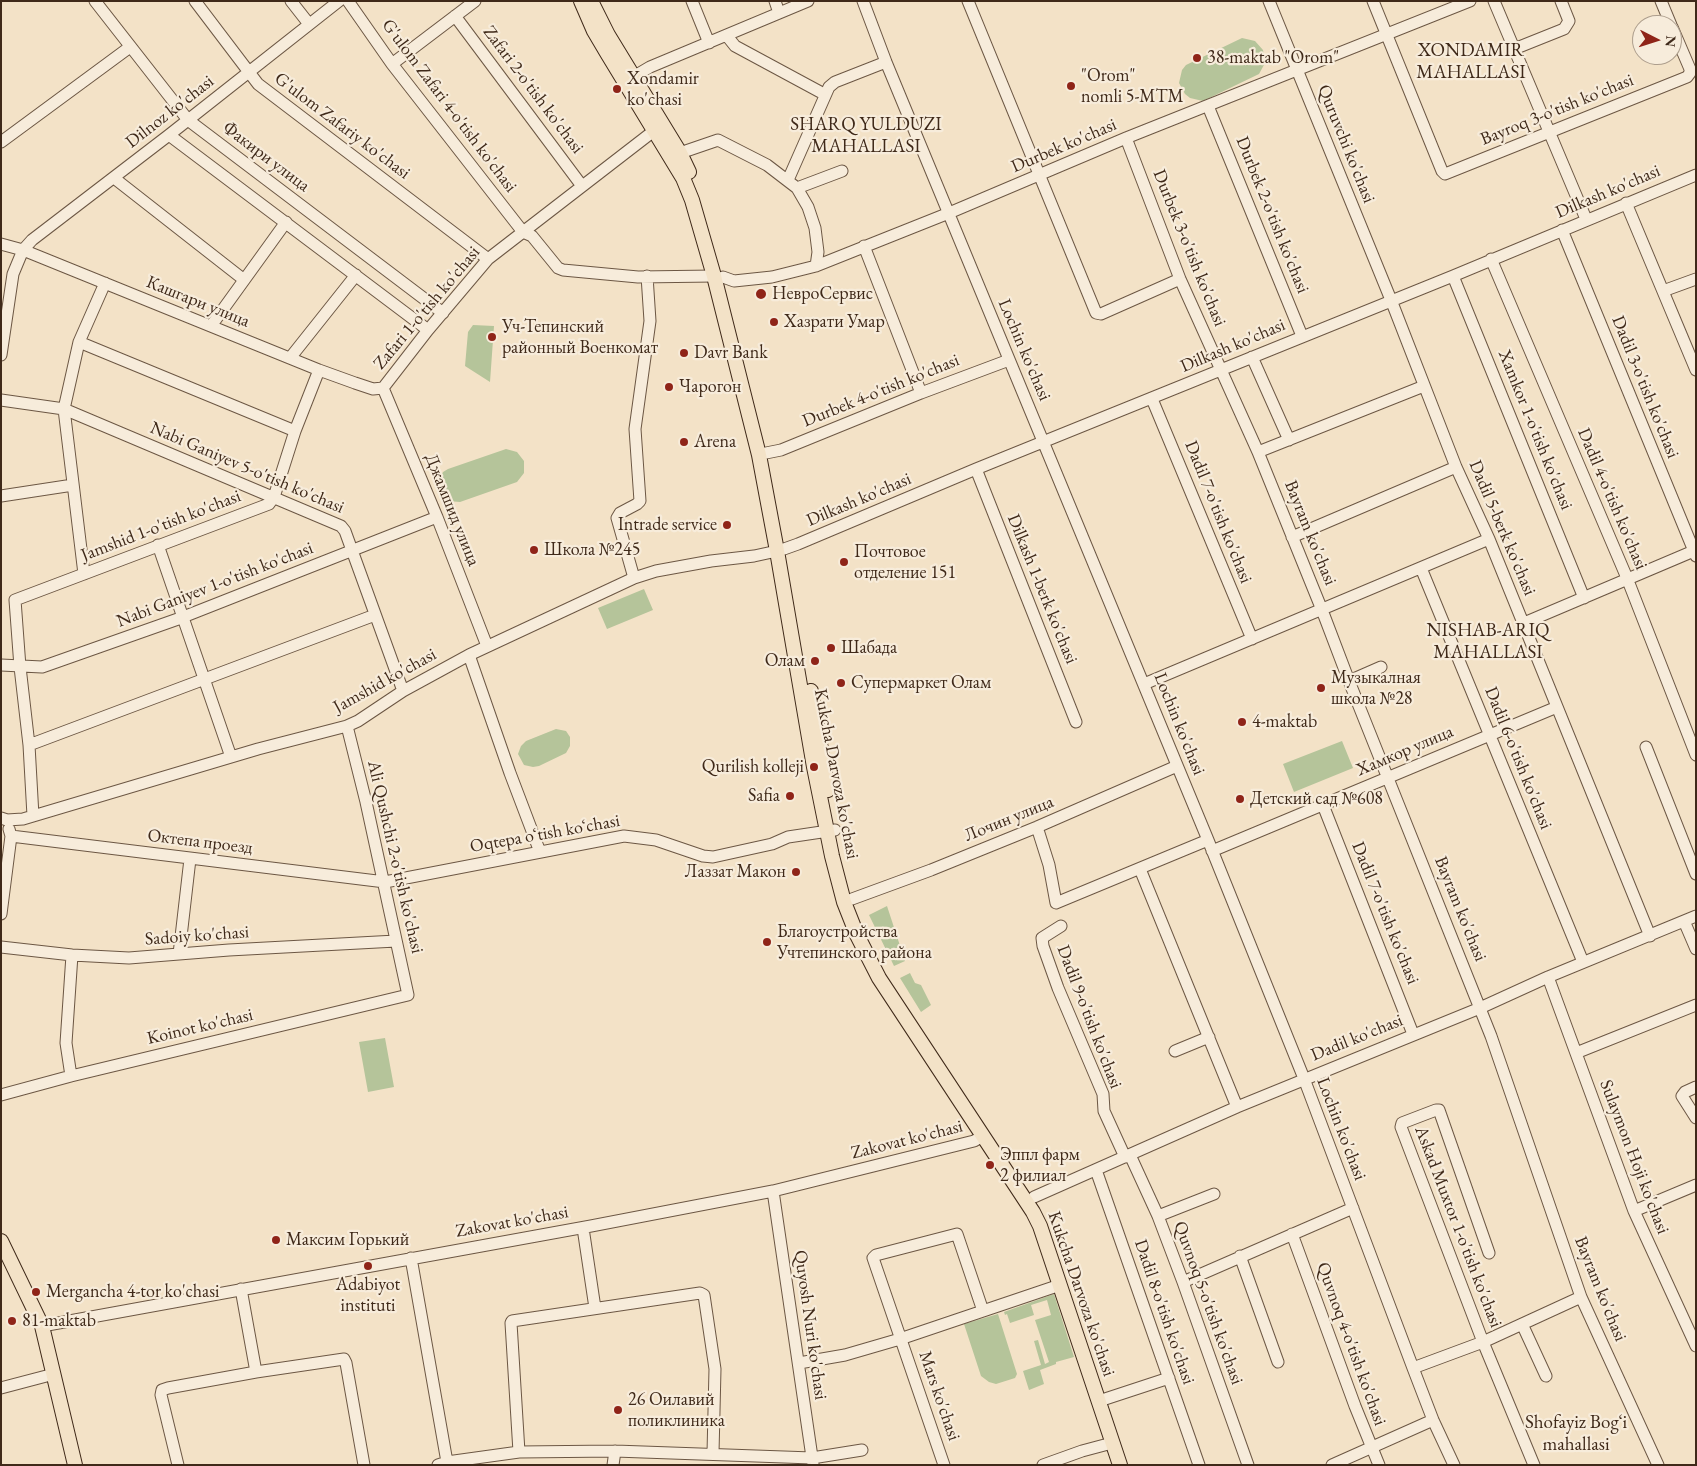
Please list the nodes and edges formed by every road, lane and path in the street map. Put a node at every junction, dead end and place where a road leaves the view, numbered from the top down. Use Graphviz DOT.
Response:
graph roads {
  1 [pos="96,1"];
  2 [pos="195,1"];
  3 [pos="291,1"];
  4 [pos="339,1"];
  5 [pos="348,1"];
  6 [pos="474,1"];
  7 [pos="581,1"];
  8 [pos="591,1"];
  9 [pos="692,1"];
  10 [pos="774,1"];
  11 [pos="808,1"];
  12 [pos="862,1"];
  13 [pos="968,1"];
  14 [pos="1269,1"];
  15 [pos="1373,1"];
  16 [pos="1470,1"];
  17 [pos="1494,1"];
  18 [pos="1561,1"];
  19 [pos="1661,1"];
  20 [pos="779,13"];
  21 [pos="1667,15"];
  22 [pos="455,16"];
  23 [pos="308,24"];
  24 [pos="1387,35"];
  25 [pos="726,36"];
  26 [pos="709,43"];
  27 [pos="130,46"];
  28 [pos="1514,49"];
  29 [pos="1682,50"];
  30 [pos="886,62"];
  31 [pos="392,64"];
  32 [pos="1297,71"];
  33 [pos="249,72"];
  34 [pos="629,79"];
  35 [pos="824,94"];
  36 [pos="1208,106"];
  37 [pos="188,120"];
  38 [pos="655,130"];
  39 [pos="1549,132"];
  40 [pos="169,135"];
  41 [pos="1126,138"];
  42 [pos="1,142"];
  43 [pos="680,153"];
  44 [pos="842,171"];
  45 [pos="1040,175"];
  46 [pos="1696,175"];
  47 [pos="114,178"];
  48 [pos="788,180"];
  49 [pos="582,186"];
  50 [pos="797,188"];
  51 [pos="1626,202"];
  52 [pos="949,213"];
  53 [pos="1586,220"];
  54 [pos="286,222"];
  55 [pos="1562,230"];
  56 [pos="523,232"];
  57 [pos="1,244"];
  58 [pos="864,246"];
  59 [pos="23,250"];
  60 [pos="488,259"];
  61 [pos="1491,260"];
  62 [pos="816,266"];
  63 [pos="356,275"];
  64 [pos="647,276"];
  65 [pos="1453,276"];
  66 [pos="719,277"];
  67 [pos="243,279"];
  68 [pos="1180,279"];
  69 [pos="1696,279"];
  70 [pos="105,283"];
  71 [pos="1663,290"];
  72 [pos="1391,300"];
  73 [pos="443,313"];
  74 [pos="211,326"];
  75 [pos="428,330"];
  76 [pos="1302,336"];
  77 [pos="78,342"];
  78 [pos="1,355"];
  79 [pos="1252,357"];
  80 [pos="290,358"];
  81 [pos="1009,360"];
  82 [pos="319,370"];
  83 [pos="1220,370"];
  84 [pos="1696,370"];
  85 [pos="1424,386"];
  86 [pos="382,388"];
  87 [pos="922,393"];
  88 [pos="1152,398"];
  89 [pos="1,400"];
  90 [pos="64,409"];
  91 [pos="295,431"];
  92 [pos="1289,440"];
  93 [pos="1044,442"];
  94 [pos="1258,452"];
  95 [pos="762,454"];
  96 [pos="1456,468"];
  97 [pos="976,469"];
  98 [pos="73,486"];
  99 [pos="1,496"];
  100 [pos="274,497"];
  101 [pos="437,517"];
  102 [pos="1292,537"];
  103 [pos="1489,539"];
  104 [pos="158,545"];
  105 [pos="781,550"];
  106 [pos="351,551"];
  107 [pos="1695,552"];
  108 [pos="1421,568"];
  109 [pos="84,574"];
  110 [pos="634,578"];
  111 [pos="1627,578"];
  112 [pos="1584,598"];
  113 [pos="1322,610"];
  114 [pos="375,615"];
  115 [pos="182,618"];
  116 [pos="1524,623"];
  117 [pos="1252,639"];
  118 [pos="488,646"];
  119 [pos="469,655"];
  120 [pos="1,665"];
  121 [pos="20,667"];
  122 [pos="1381,667"];
  123 [pos="204,680"];
  124 [pos="1349,681"];
  125 [pos="1144,684"];
  126 [pos="403,691"];
  127 [pos="1557,707"];
  128 [pos="1076,722"];
  129 [pos="347,726"];
  130 [pos="1490,735"];
  131 [pos="29,745"];
  132 [pos="1646,746"];
  133 [pos="1696,755"];
  134 [pos="231,757"];
  135 [pos="1177,766"];
  136 [pos="1388,777"];
  137 [pos="1323,805"];
  138 [pos="33,816"];
  139 [pos="4,819"];
  140 [pos="1037,827"];
  141 [pos="831,831"];
  142 [pos="11,836"];
  143 [pos="1210,845"];
  144 [pos="540,852"];
  145 [pos="190,859"];
  146 [pos="1140,869"];
  147 [pos="1696,874"];
  148 [pos="385,882"];
  149 [pos="848,900"];
  150 [pos="1,912"];
  151 [pos="1696,916"];
  152 [pos="1684,921"];
  153 [pos="1061,926"];
  154 [pos="1650,936"];
  155 [pos="396,941"];
  156 [pos="1,947"];
  157 [pos="1696,949"];
  158 [pos="179,954"];
  159 [pos="72,955"];
  160 [pos="1583,962"];
  161 [pos="1548,977"];
  162 [pos="408,995"];
  163 [pos="1696,1005"];
  164 [pos="1480,1008"];
  165 [pos="1413,1034"];
  166 [pos="1209,1037"];
  167 [pos="1175,1051"];
  168 [pos="1576,1053"];
  169 [pos="71,1076"];
  170 [pos="1304,1078"];
  171 [pos="1696,1087"];
  172 [pos="1,1095"];
  173 [pos="1238,1106"];
  174 [pos="1696,1118"];
  175 [pos="987,1134"];
  176 [pos="1127,1156"];
  177 [pos="1096,1170"];
  178 [pos="1696,1185"];
  179 [pos="773,1191"];
  180 [pos="1214,1194"];
  181 [pos="1030,1199"];
  182 [pos="1353,1208"];
  183 [pos="1634,1211"];
  184 [pos="1158,1216"];
  185 [pos="583,1228"];
  186 [pos="1292,1234"];
  187 [pos="1,1241"];
  188 [pos="1490,1253"];
  189 [pos="1240,1256"];
  190 [pos="411,1258"];
  191 [pos="1183,1282"];
  192 [pos="1063,1283"];
  193 [pos="241,1289"];
  194 [pos="1581,1297"];
  195 [pos="595,1308"];
  196 [pos="983,1311"];
  197 [pos="1522,1324"];
  198 [pos="42,1326"];
  199 [pos="900,1339"];
  200 [pos="1483,1342"];
  201 [pos="1696,1346"];
  202 [pos="1278,1362"];
  203 [pos="799,1363"];
  204 [pos="1413,1368"];
  205 [pos="256,1372"];
  206 [pos="54,1374"];
  207 [pos="1546,1376"];
  208 [pos="1169,1378"];
  209 [pos="1,1388"];
  210 [pos="1103,1400"];
  211 [pos="1433,1420"];
  212 [pos="1116,1442"];
  213 [pos="1372,1448"];
  214 [pos="862,1450"];
  215 [pos="615,1451"];
  216 [pos="519,1452"];
  217 [pos="713,1453"];
  218 [pos="812,1461"];
  219 [pos="442,1463"];
  220 [pos="75,1465"];
  221 [pos="178,1465"];
  222 [pos="364,1465"];
  223 [pos="613,1465"];
  224 [pos="944,1465"];
  225 [pos="1042,1465"];
  226 [pos="1120,1465"];
  227 [pos="1128,1465"];
  228 [pos="1199,1465"];
  229 [pos="1248,1465"];
  230 [pos="1332,1465"];
  231 [pos="1380,1465"];
  232 [pos="1454,1465"];
  233 [pos="1534,1465"];
  234 [pos="1658,1465"];
  1 -- 27 [label="street, Факири улица"];
  2 -- 33 [label="street, G'ulom Zafariy ko'chasi"];
  3 -- 23 [label="street"];
  4 -- 23 [label="street, Dilnoz ko'chasi"];
  5 -- 31 [label="street, G'ulom Zafari 4-o'tish ko'chasi"];
  6 -- 22 [label="street"];
  7 -- 34 [label="main road, Kukcha Darvoza ko'chasi"];
  8 -- 34 [label="main road, Kukcha Darvoza ko'chasi"];
  9 -- 26 [label="street"];
  10 -- 20 [label="street"];
  11 -- 20 [label="street"];
  12 -- 30 [label="street, Lochin ko'chasi"];
  13 -- 45 [label="street"];
  14 -- 32 [label="street, Quruvchi ko'chasi"];
  15 -- 24 [label="street"];
  16 -- 24 [label="street, Durbek ko'chasi"];
  17 -- 28 [label="street"];
  18 -- 28 [label="street"];
  19 -- 21 [label="street, Bayroq 3-o'tish ko'chasi"];
  20 -- 25 [label="street"];
  22 -- 31 [label="street"];
  22 -- 49 [label="street, Zafari 2-o'tish ko'chasi"];
  23 -- 33 [label="street, Dilnoz ko'chasi"];
  24 -- 32 [label="street, Durbek ko'chasi"];
  24 -- 39 [label="street, Bayroq 3-o'tish ko'chasi"];
  25 -- 26 [label="street"];
  25 -- 35 [label="street"];
  26 -- 34 [label="street"];
  27 -- 37 [label="street, Факири улица"];
  27 -- 42 [label="street"];
  28 -- 39 [label="street"];
  29 -- 39 [label="street, Bayroq 3-o'tish ko'chasi"];
  30 -- 35 [label="street"];
  30 -- 52 [label="street, Lochin ko'chasi"];
  31 -- 56 [label="street, G'ulom Zafari 4-o'tish ko'chasi"];
  32 -- 36 [label="street, Durbek ko'chasi"];
  32 -- 72 [label="street, Quruvchi ko'chasi"];
  33 -- 37 [label="street, Dilnoz ko'chasi"];
  33 -- 60 [label="street, G'ulom Zafariy ko'chasi"];
  34 -- 38 [label="main road, Kukcha Darvoza ko'chasi"];
  34 -- 43 [label="main road, Kukcha Darvoza ko'chasi"];
  35 -- 48 [label="street"];
  36 -- 41 [label="street, Durbek ko'chasi"];
  36 -- 76 [label="street, Durbek 2-o'tish ko'chasi"];
  37 -- 40 [label="street, Dilnoz ko'chasi"];
  37 -- 73 [label="street, Факири улица"];
  38 -- 49 [label="street, Zafari 1-o'tish ko'chasi"];
  38 -- 66 [label="main road, Kukcha Darvoza ko'chasi"];
  39 -- 53 [label="street"];
  40 -- 47 [label="street, Dilnoz ko'chasi"];
  40 -- 54 [label="street"];
  41 -- 45 [label="street, Durbek ko'chasi"];
  41 -- 68 [label="street, Durbek 3-o'tish ko'chasi"];
  43 -- 48 [label="street"];
  43 -- 66 [label="main road, Kukcha Darvoza ko'chasi"];
  44 -- 50 [label="street"];
  45 -- 52 [label="street, Durbek ko'chasi"];
  45 -- 68 [label="street"];
  46 -- 51 [label="street, Dilkash ko'chasi"];
  47 -- 59 [label="street, Dilnoz ko'chasi"];
  47 -- 67 [label="street"];
  48 -- 50 [label="street"];
  49 -- 56 [label="street, Zafari 1-o'tish ko'chasi"];
  50 -- 62 [label="street"];
  51 -- 53 [label="street, Dilkash ko'chasi"];
  51 -- 71 [label="street"];
  52 -- 58 [label="street, Durbek ko'chasi"];
  52 -- 81 [label="street, Lochin ko'chasi"];
  53 -- 55 [label="street, Dilkash ko'chasi"];
  54 -- 63 [label="street"];
  54 -- 67 [label="street"];
  55 -- 61 [label="street, Dilkash ko'chasi"];
  55 -- 107 [label="street, Dadil 3-o'tish ko'chasi"];
  56 -- 60 [label="street, Zafari 1-o'tish ko'chasi"];
  56 -- 64 [label="street"];
  57 -- 59 [label="street, Кашгари улица"];
  58 -- 62 [label="street, Durbek ko'chasi"];
  58 -- 87 [label="street"];
  59 -- 70 [label="street, Кашгари улица"];
  59 -- 78 [label="street"];
  60 -- 73 [label="street, Zafari 1-o'tish ko'chasi"];
  61 -- 65 [label="street, Dilkash ko'chasi"];
  61 -- 111 [label="street, Dadil 4-o'tish ko'chasi"];
  62 -- 66 [label="street, Durbek ko'chasi"];
  63 -- 75 [label="street"];
  63 -- 80 [label="street"];
  64 -- 66 [label="street"];
  64 -- 110 [label="street"];
  65 -- 72 [label="street, Dilkash ko'chasi"];
  65 -- 112 [label="street, Xamkor 1-o'tish ko'chasi"];
  66 -- 95 [label="main road, Kukcha Darvoza ko'chasi"];
  67 -- 74 [label="street"];
  68 -- 83 [label="street, Durbek 3-o'tish ko'chasi"];
  69 -- 71 [label="street"];
  70 -- 74 [label="street, Кашгари улица"];
  70 -- 77 [label="street"];
  71 -- 84 [label="street"];
  72 -- 76 [label="street, Dilkash ko'chasi"];
  72 -- 85 [label="street, Dadil 5-berk ko'chasi"];
  73 -- 75 [label="street, Zafari 1-o'tish ko'chasi"];
  74 -- 80 [label="street, Кашгари улица"];
  75 -- 86 [label="street, Zafari 1-o'tish ko'chasi"];
  76 -- 79 [label="street, Dilkash ko'chasi"];
  77 -- 90 [label="street"];
  77 -- 91 [label="street"];
  79 -- 83 [label="street, Dilkash ko'chasi"];
  79 -- 92 [label="street"];
  80 -- 82 [label="street, Кашгари улица"];
  81 -- 87 [label="street, Durbek 4-o'tish ko'chasi"];
  81 -- 93 [label="street, Lochin ko'chasi"];
  82 -- 86 [label="street, Кашгари улица"];
  82 -- 91 [label="street"];
  83 -- 88 [label="street, Dilkash ko'chasi"];
  83 -- 94 [label="street, Bayram ko'chasi"];
  85 -- 92 [label="street"];
  85 -- 96 [label="street, Dadil 5-berk ko'chasi"];
  86 -- 101 [label="street, Джамшид улица"];
  87 -- 95 [label="street, Durbek 4-o'tish ko'chasi"];
  88 -- 93 [label="street, Dilkash ko'chasi"];
  88 -- 117 [label="street, Dadil 7-o'tish ko'chasi"];
  89 -- 90 [label="street, Nabi Ganiyev 5-o'tish ko'chasi"];
  90 -- 98 [label="street"];
  90 -- 100 [label="street, Nabi Ganiyev 5-o'tish ko'chasi"];
  91 -- 100 [label="street"];
  92 -- 94 [label="street"];
  93 -- 97 [label="street, Dilkash ko'chasi"];
  93 -- 125 [label="street, Lochin ko'chasi"];
  94 -- 102 [label="street, Bayram ko'chasi"];
  95 -- 105 [label="main road, Kukcha Darvoza ko'chasi"];
  96 -- 102 [label="street"];
  96 -- 103 [label="street, Dadil 5-berk ko'chasi"];
  97 -- 105 [label="street, Dilkash ko'chasi"];
  97 -- 128 [label="street, Dilkash 1-berk ko'chasi"];
  98 -- 99 [label="street"];
  98 -- 109 [label="street"];
  100 -- 104 [label="street, Jamshid 1-o'tish ko'chasi"];
  100 -- 106 [label="street, Nabi Ganiyev 5-o'tish ko'chasi"];
  101 -- 106 [label="street, Nabi Ganiyev 1-o'tish ko'chasi"];
  101 -- 118 [label="street, Джамшид улица"];
  102 -- 113 [label="street, Bayram ko'chasi"];
  103 -- 108 [label="street"];
  103 -- 116 [label="street, Dadil 5-berk ko'chasi"];
  104 -- 109 [label="street, Jamshid 1-o'tish ko'chasi"];
  104 -- 115 [label="street"];
  105 -- 110 [label="street, Jamshid ko'chasi"];
  105 -- 141 [label="main road, Kukcha Darvoza ko'chasi"];
  106 -- 114 [label="street, Nabi Ganiyev 5-o'tish ko'chasi"];
  106 -- 115 [label="street, Nabi Ganiyev 1-o'tish ko'chasi"];
  107 -- 111 [label="street"];
  108 -- 113 [label="street"];
  108 -- 130 [label="street, Dadil 6-o'tish ko'chasi"];
  109 -- 121 [label="street, Jamshid 1-o'tish ko'chasi"];
  110 -- 118 [label="street, Jamshid ko'chasi"];
  111 -- 112 [label="street"];
  111 -- 133 [label="street, Dadil 4-o'tish ko'chasi"];
  112 -- 116 [label="street"];
  113 -- 117 [label="street"];
  113 -- 124 [label="street, Bayram ko'chasi"];
  114 -- 123 [label="street"];
  114 -- 126 [label="street, Nabi Ganiyev 5-o'tish ko'chasi"];
  115 -- 121 [label="street, Nabi Ganiyev 1-o'tish ko'chasi"];
  115 -- 123 [label="street"];
  116 -- 127 [label="street, Dadil 5-berk ko'chasi"];
  117 -- 125 [label="street"];
  118 -- 119 [label="street, Jamshid ko'chasi"];
  119 -- 126 [label="street, Jamshid ko'chasi"];
  119 -- 144 [label="street"];
  120 -- 121 [label="street, Nabi Ganiyev 1-o'tish ko'chasi"];
  121 -- 131 [label="street"];
  122 -- 124 [label="street"];
  123 -- 131 [label="street"];
  123 -- 134 [label="street"];
  124 -- 136 [label="street, Bayram ko'chasi"];
  125 -- 135 [label="street, Lochin ko'chasi"];
  126 -- 129 [label="street, Jamshid ko'chasi"];
  127 -- 130 [label="street, Хамкор улица"];
  127 -- 154 [label="street, Dadil 5-berk ko'chasi"];
  129 -- 134 [label="street, Jamshid ko'chasi"];
  129 -- 148 [label="street, Ali Qushchi 2-o'tish ko'chasi"];
  130 -- 136 [label="street, Хамкор улица"];
  130 -- 160 [label="street, Dadil 6-o'tish ko'chasi"];
  131 -- 138 [label="street"];
  132 -- 147 [label="street"];
  134 -- 138 [label="street, Jamshid ko'chasi"];
  135 -- 140 [label="street, Лочин улица"];
  135 -- 143 [label="street, Lochin ko'chasi"];
  136 -- 137 [label="street, Хамкор улица"];
  136 -- 164 [label="street, Bayram ko'chasi"];
  137 -- 143 [label="street, Хамкор улица"];
  137 -- 165 [label="street, Dadil 7-o'tish ko'chasi"];
  138 -- 139 [label="street, Jamshid ko'chasi"];
  139 -- 142 [label="street"];
  140 -- 146 [label="street, Хамкор улица"];
  140 -- 149 [label="street, Лочин улица"];
  141 -- 144 [label="street, Oqtepa oʻtish koʻchasi"];
  141 -- 149 [label="main road, Kukcha Darvoza ko'chasi"];
  142 -- 145 [label="street, Октепа проезд"];
  142 -- 150 [label="street"];
  143 -- 146 [label="street, Хамкор улица"];
  143 -- 170 [label="street, Lochin ko'chasi"];
  144 -- 148 [label="street, Oqtepa oʻtish koʻchasi"];
  145 -- 148 [label="street, Октепа проезд"];
  145 -- 158 [label="street"];
  146 -- 166 [label="street"];
  148 -- 155 [label="street, Ali Qushchi 2-o'tish ko'chasi"];
  149 -- 175 [label="main road, Kukcha Darvoza ko'chasi"];
  151 -- 152 [label="street, Dadil ko'chasi"];
  152 -- 154 [label="street, Dadil ko'chasi"];
  152 -- 157 [label="street"];
  153 -- 176 [label="street, Dadil 9-o'tish ko'chasi"];
  154 -- 160 [label="street, Dadil ko'chasi"];
  155 -- 158 [label="street, Sadoiy ko'chasi"];
  155 -- 162 [label="street, Ali Qushchi 2-o'tish ko'chasi"];
  156 -- 159 [label="street, Sadoiy ko'chasi"];
  158 -- 159 [label="street, Sadoiy ko'chasi"];
  159 -- 169 [label="street"];
  160 -- 161 [label="street, Dadil ko'chasi"];
  161 -- 164 [label="street, Dadil ko'chasi"];
  161 -- 168 [label="street, Sulaymon Hoji ko'chasi"];
  162 -- 169 [label="street, Koinot ko'chasi"];
  163 -- 168 [label="street"];
  164 -- 165 [label="street, Dadil ko'chasi"];
  164 -- 194 [label="street, Bayram ko'chasi"];
  165 -- 170 [label="street, Dadil ko'chasi"];
  166 -- 167 [label="street"];
  166 -- 173 [label="street"];
  168 -- 183 [label="street, Sulaymon Hoji ko'chasi"];
  169 -- 172 [label="street, Koinot ko'chasi"];
  170 -- 173 [label="street, Dadil ko'chasi"];
  170 -- 182 [label="street, Lochin ko'chasi"];
  171 -- 174 [label="street"];
  173 -- 176 [label="street, Dadil ko'chasi"];
  175 -- 179 [label="street, Zakovat ko'chasi"];
  175 -- 181 [label="main road, Kukcha Darvoza ko'chasi"];
  176 -- 177 [label="street, Dadil ko'chasi"];
  176 -- 184 [label="street, Quvnoq 5-o'tish ko'chasi"];
  177 -- 181 [label="street, Dadil ko'chasi"];
  177 -- 208 [label="street, Dadil 8-o'tish ko'chasi"];
  178 -- 183 [label="street"];
  179 -- 185 [label="street, Zakovat ko'chasi"];
  179 -- 203 [label="street, Quyosh Nuri ko'chasi"];
  180 -- 184 [label="street"];
  181 -- 192 [label="main road, Kukcha Darvoza ko'chasi"];
  182 -- 186 [label="street"];
  182 -- 204 [label="street, Lochin ko'chasi"];
  183 -- 201 [label="street, Sulaymon Hoji ko'chasi"];
  184 -- 191 [label="street, Quvnoq 5-o'tish ko'chasi"];
  185 -- 190 [label="street, Zakovat ko'chasi"];
  185 -- 195 [label="street"];
  186 -- 189 [label="street"];
  186 -- 213 [label="street, Quvnoq 4-o'tish ko'chasi"];
  187 -- 198 [label="main road"];
  188 -- 200 [label="street, Askad Muxtor 1-o'tish ko'chasi"];
  189 -- 191 [label="street"];
  189 -- 202 [label="street"];
  190 -- 193 [label="street, Zakovat ko'chasi"];
  190 -- 219 [label="street"];
  191 -- 229 [label="street, Quvnoq 5-o'tish ko'chasi"];
  192 -- 196 [label="street, Mars ko'chasi"];
  192 -- 210 [label="main road, Kukcha Darvoza ko'chasi"];
  193 -- 198 [label="street, Zakovat ko'chasi"];
  193 -- 205 [label="street"];
  194 -- 197 [label="street"];
  194 -- 234 [label="street, Bayram ko'chasi"];
  195 -- 216 [label="street"];
  195 -- 217 [label="street"];
  196 -- 199 [label="street, Mars ko'chasi"];
  196 -- 199 [label="street, Mars ko'chasi"];
  197 -- 200 [label="street"];
  197 -- 207 [label="street"];
  198 -- 206 [label="main road"];
  199 -- 203 [label="street, Mars ko'chasi"];
  199 -- 224 [label="street, Mars ko'chasi"];
  200 -- 204 [label="street"];
  200 -- 233 [label="street, Askad Muxtor 1-o'tish ko'chasi"];
  203 -- 218 [label="street, Quyosh Nuri ko'chasi"];
  204 -- 211 [label="street, Lochin ko'chasi"];
  205 -- 221 [label="street"];
  205 -- 222 [label="street"];
  206 -- 209 [label="street"];
  206 -- 220 [label="main road"];
  208 -- 210 [label="street"];
  208 -- 228 [label="street, Dadil 8-o'tish ko'chasi"];
  210 -- 212 [label="main road, Kukcha Darvoza ko'chasi"];
  211 -- 213 [label="street"];
  211 -- 232 [label="street, Lochin ko'chasi"];
  212 -- 225 [label="street"];
  212 -- 226 [label="main road, Kukcha Darvoza ko'chasi"];
  212 -- 227 [label="main road, Kukcha Darvoza ko'chasi"];
  213 -- 230 [label="street"];
  213 -- 231 [label="street, Quvnoq 4-o'tish ko'chasi"];
  214 -- 218 [label="street"];
  215 -- 216 [label="street"];
  215 -- 217 [label="street"];
  215 -- 223 [label="street"];
  216 -- 219 [label="street"];
  217 -- 218 [label="street"];
}
